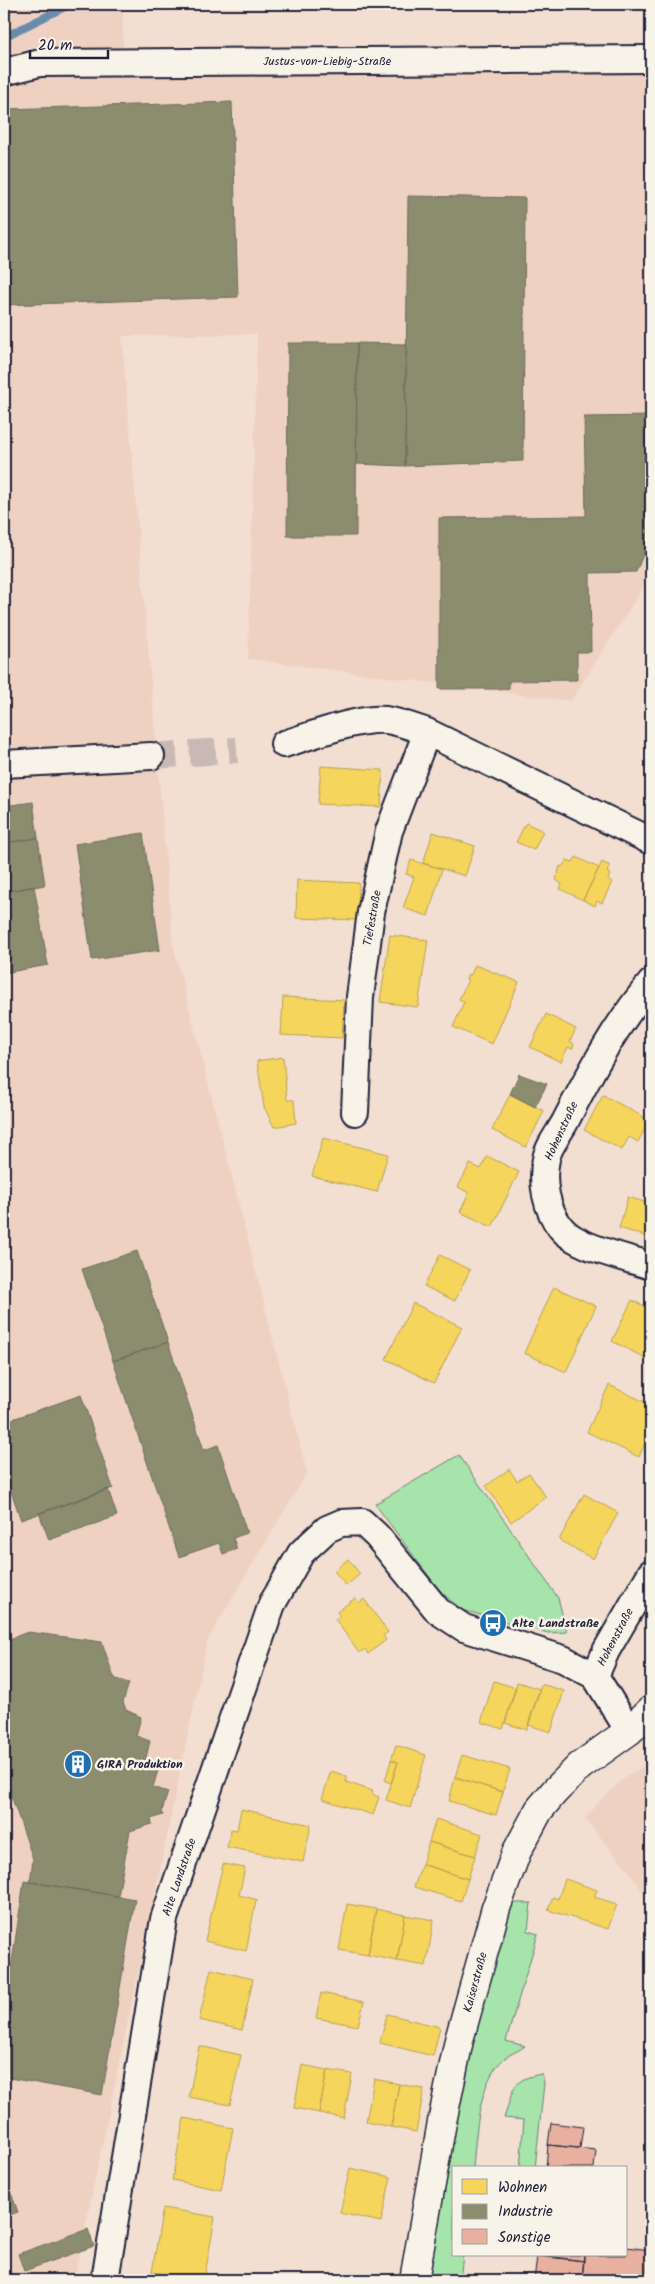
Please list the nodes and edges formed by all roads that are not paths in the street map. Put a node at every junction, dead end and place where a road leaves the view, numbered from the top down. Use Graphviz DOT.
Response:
graph roads {
  1 [pos="651,59"];
  2 [pos="4,72"];
  3 [pos="426,732"];
  4 [pos="284,744"];
  5 [pos="151,756"];
  6 [pos="4,764"];
  7 [pos="651,841"];
  8 [pos="651,983"];
  9 [pos="355,1112"];
  10 [pos="651,1266"];
  11 [pos="651,1573"];
  12 [pos="595,1676"];
  13 [pos="651,1710"];
  14 [pos="640,1729"];
  15 [pos="105,2280"];
  16 [pos="414,2280"];
  1 -- 2 [label="street, Justus-von-Liebig-Straße"];
  3 -- 4 [label="street"];
  3 -- 7 [label="street"];
  3 -- 9 [label="street, Tiefestraße"];
  5 -- 6 [label="street"];
  8 -- 10 [label="street, Hohenstraße"];
  11 -- 12 [label="street, Hohenstraße"];
  12 -- 14 [label="street"];
  12 -- 15 [label="street, Alte Landstraße"];
  13 -- 14 [label="main road, Kaiserstraße"];
  14 -- 16 [label="main road, Kaiserstraße"];
}
